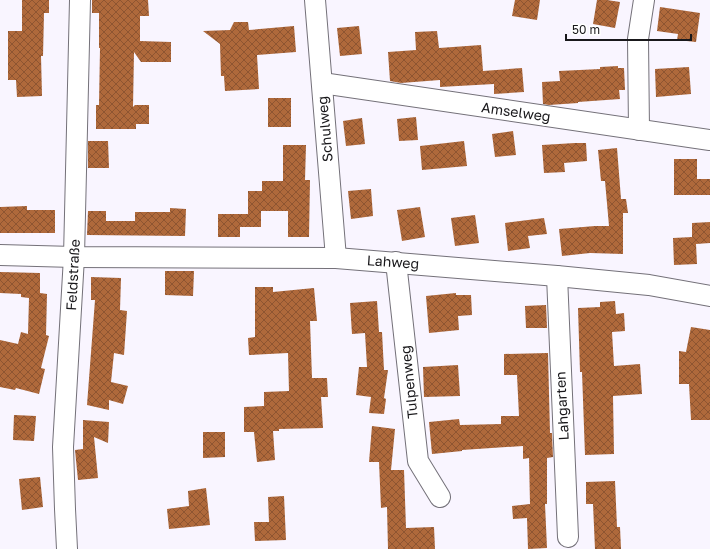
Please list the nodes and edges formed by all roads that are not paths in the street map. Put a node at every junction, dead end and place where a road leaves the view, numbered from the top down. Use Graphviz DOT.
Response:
graph roads {
  1 [pos="80,0"];
  2 [pos="315,0"];
  3 [pos="644,0"];
  4 [pos="322,83"];
  5 [pos="639,130"];
  6 [pos="710,140"];
  7 [pos="0,255"];
  8 [pos="74,257"];
  9 [pos="336,258"];
  10 [pos="396,262"];
  11 [pos="557,276"];
  12 [pos="710,296"];
  13 [pos="440,497"];
  14 [pos="568,537"];
  15 [pos="67,549"];
  1 -- 8 [label="street, Feldstraße"];
  2 -- 4 [label="street, Schulweg"];
  3 -- 5 [label="street"];
  4 -- 5 [label="street, Amselweg"];
  4 -- 9 [label="street, Schulweg"];
  5 -- 6 [label="street, Amselweg"];
  7 -- 8 [label="street, Lahweg"];
  8 -- 9 [label="street, Lahweg"];
  8 -- 15 [label="street, Feldstraße"];
  9 -- 10 [label="street, Lahweg"];
  10 -- 11 [label="street, Lahweg"];
  10 -- 13 [label="street, Tulpenweg"];
  11 -- 12 [label="street, Lahweg"];
  11 -- 14 [label="street, Lahgarten"];
}
